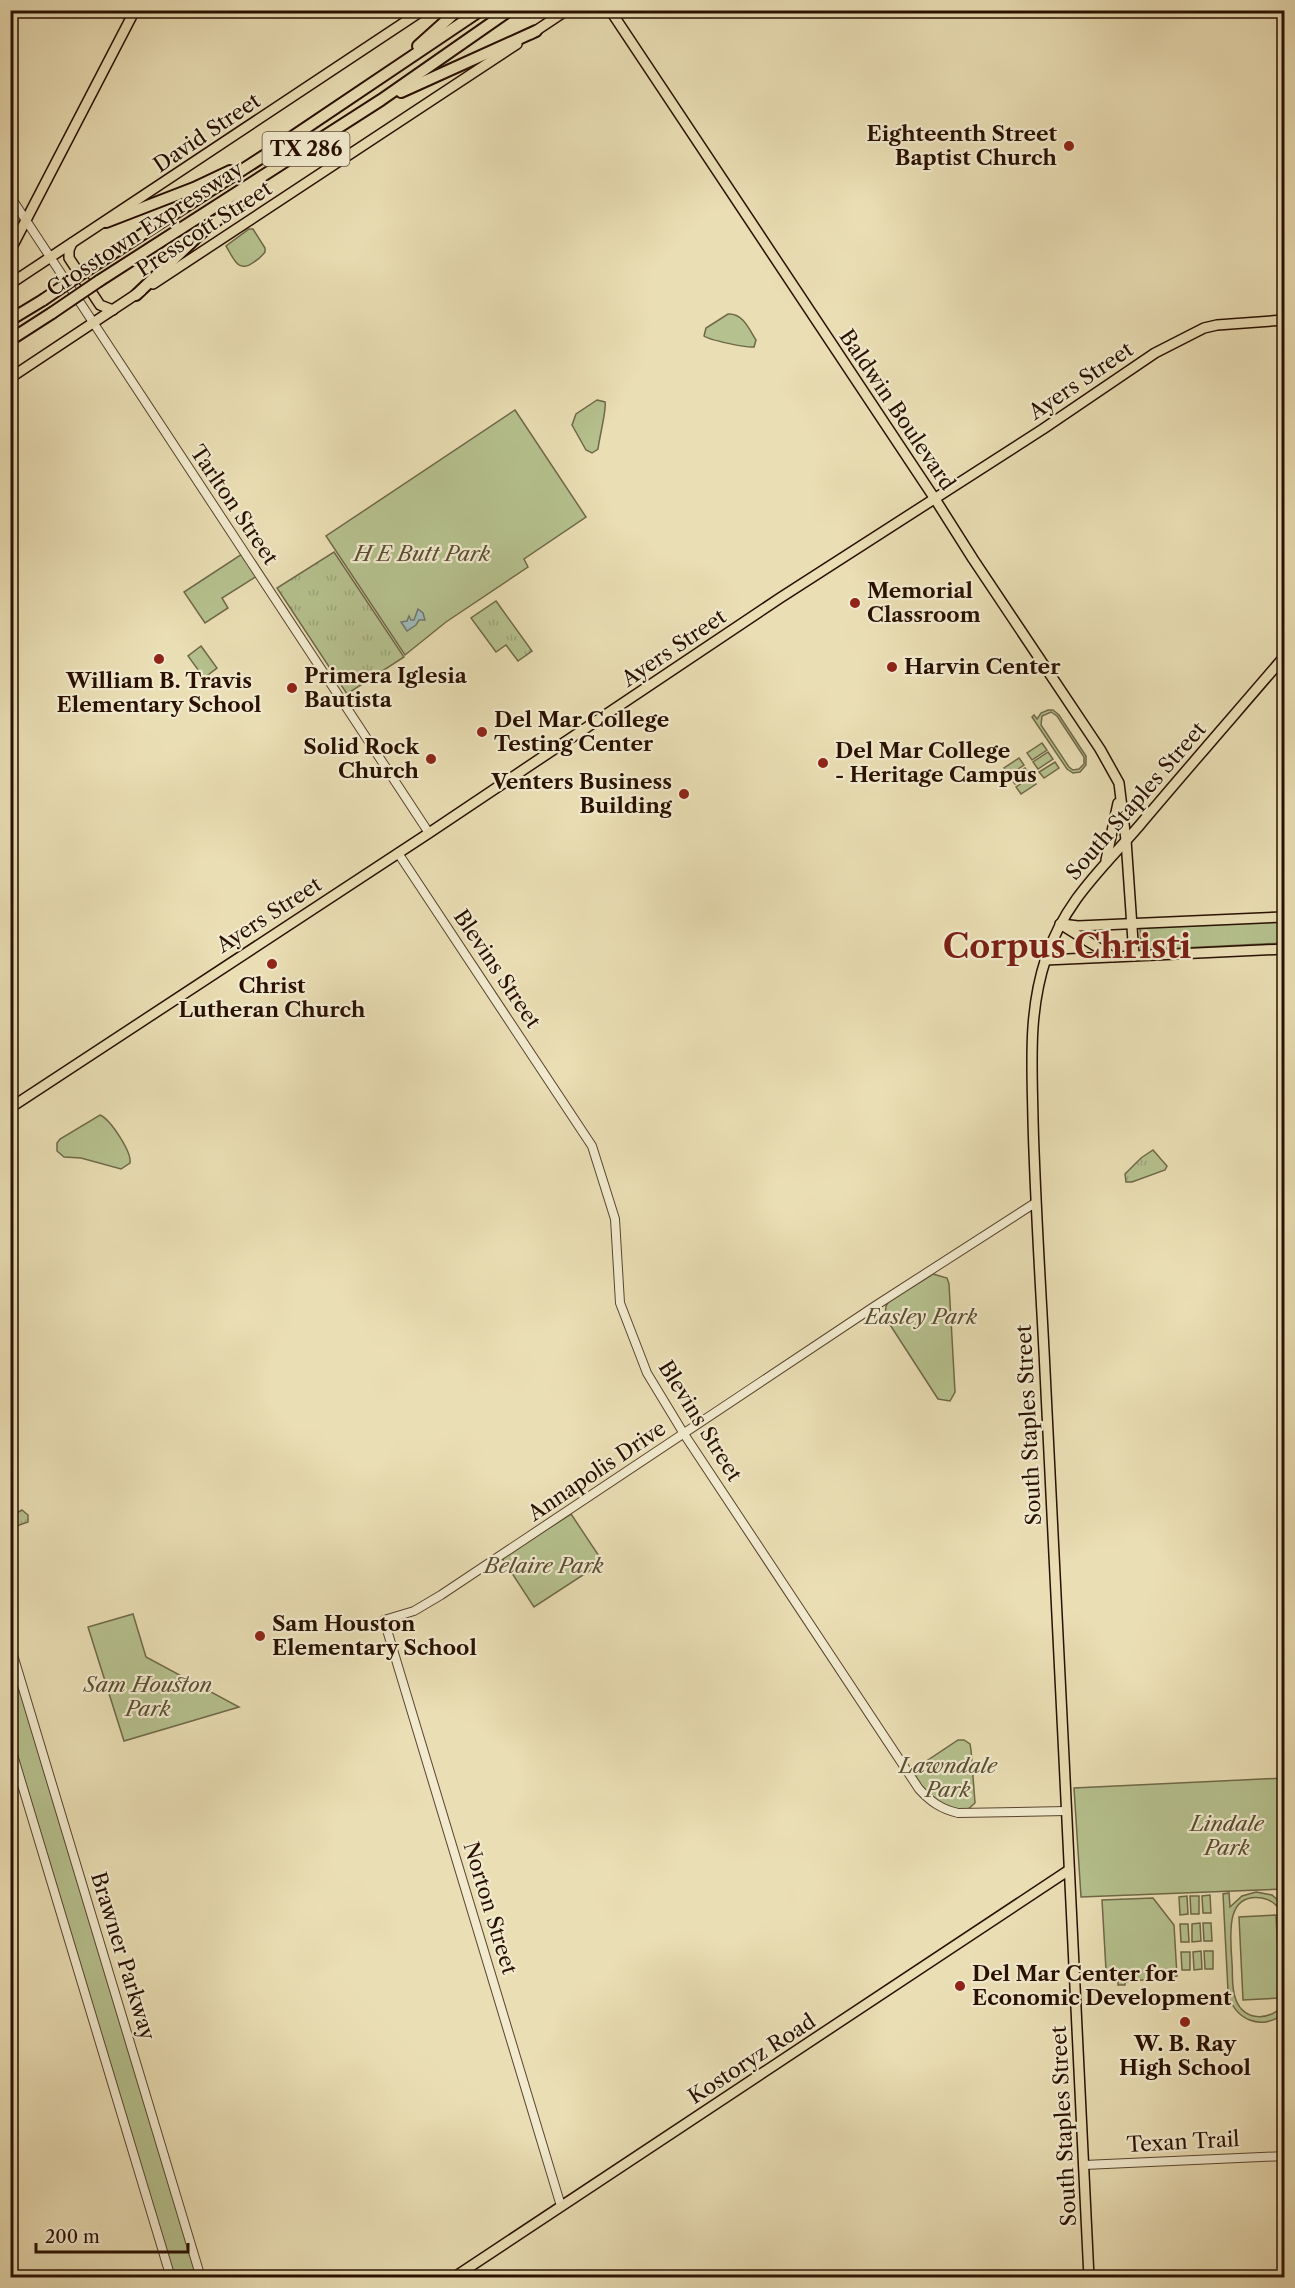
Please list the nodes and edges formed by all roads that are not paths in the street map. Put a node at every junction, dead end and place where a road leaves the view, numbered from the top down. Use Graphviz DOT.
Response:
graph roads {
  1 [pos="135,10"];
  2 [pos="423,10"];
  3 [pos="458,10"];
  4 [pos="480,10"];
  5 [pos="510,10"];
  6 [pos="567,10"];
  7 [pos="610,10"];
  8 [pos="536,31"];
  9 [pos="381,78"];
  10 [pos="381,100"];
  11 [pos="266,154"];
  12 [pos="298,154"];
  13 [pos="10,196"];
  14 [pos="27,220"];
  15 [pos="106,222"];
  16 [pos="72,243"];
  17 [pos="10,251"];
  18 [pos="51,257"];
  19 [pos="10,284"];
  20 [pos="136,295"];
  21 [pos="113,310"];
  22 [pos="10,320"];
  23 [pos="1284,320"];
  24 [pos="95,323"];
  25 [pos="10,340"];
  26 [pos="10,378"];
  27 [pos="935,499"];
  28 [pos="1284,657"];
  29 [pos="1120,792"];
  30 [pos="429,833"];
  31 [pos="1126,840"];
  32 [pos="398,853"];
  33 [pos="1106,861"];
  34 [pos="1284,917"];
  35 [pos="1132,923"];
  36 [pos="1060,924"];
  37 [pos="1284,949"];
  38 [pos="1134,956"];
  39 [pos="1113,957"];
  40 [pos="1045,960"];
  41 [pos="10,1108"];
  42 [pos="1035,1203"];
  43 [pos="684,1434"];
  44 [pos="384,1620"];
  45 [pos="10,1645"];
  46 [pos="10,1744"];
  47 [pos="1066,1810"];
  48 [pos="1069,1870"];
  49 [pos="1284,2156"];
  50 [pos="1084,2165"];
  51 [pos="561,2206"];
  52 [pos="171,2277"];
  53 [pos="201,2277"];
  54 [pos="453,2277"];
  55 [pos="1089,2277"];
  1 -- 14 [label="main road"];
  2 -- 15 [label="main road, David Street"];
  3 -- 9 [label="highway"];
  4 -- 9 [label="highway, Crosstown Expressway / TX 286"];
  5 -- 10 [label="highway, Crosstown Expressway / TX 286"];
  6 -- 8 [label="main road, Presscott Street"];
  7 -- 27 [label="main road, Baldwin Boulevard"];
  8 -- 10 [label="highway"];
  8 -- 20 [label="main road, Presscott Street"];
  9 -- 11 [label="highway, Crosstown Expressway / TX 286"];
  10 -- 12 [label="highway, Crosstown Expressway / TX 286"];
  11 -- 15 [label="highway"];
  11 -- 22 [label="highway, Crosstown Expressway / TX 286, bridge"];
  12 -- 20 [label="highway"];
  12 -- 25 [label="highway, Crosstown Expressway / TX 286, bridge"];
  13 -- 14 [label="street, Tarlton Street"];
  14 -- 17 [label="main road"];
  14 -- 18 [label="street, Tarlton Street"];
  15 -- 16 [label="main road, David Street"];
  16 -- 18 [label="main road, David Street"];
  16 -- 21 [label="main road"];
  18 -- 19 [label="main road, David Street"];
  18 -- 24 [label="street, Tarlton Street"];
  20 -- 21 [label="main road, Presscott Street"];
  21 -- 24 [label="main road, Presscott Street"];
  23 -- 27 [label="main road, Ayers Street"];
  24 -- 26 [label="main road, Presscott Street"];
  24 -- 30 [label="street, Tarlton Street"];
  27 -- 29 [label="main road, Baldwin Boulevard"];
  27 -- 30 [label="main road, Ayers Street"];
  28 -- 31 [label="main road, South Staples Street"];
  29 -- 31 [label="main road, Baldwin Boulevard"];
  29 -- 33 [label="main road"];
  30 -- 32 [label="main road, Ayers Street"];
  31 -- 33 [label="main road, South Staples Street"];
  31 -- 35 [label="main road, Baldwin Boulevard"];
  32 -- 41 [label="main road, Ayers Street"];
  32 -- 43 [label="street, Blevins Street"];
  33 -- 36 [label="main road, South Staples Street"];
  34 -- 35 [label="main road"];
  35 -- 36 [label="main road"];
  35 -- 38 [label="main road, Baldwin Boulevard"];
  36 -- 39 [label="main road"];
  36 -- 40 [label="main road, South Staples Street"];
  37 -- 38 [label="main road"];
  38 -- 39 [label="main road"];
  39 -- 40 [label="main road"];
  40 -- 42 [label="main road, South Staples Street"];
  42 -- 43 [label="street, Annapolis Drive"];
  42 -- 47 [label="main road, South Staples Street"];
  43 -- 44 [label="street, Annapolis Drive"];
  43 -- 47 [label="street, Blevins Street"];
  44 -- 51 [label="street, Norton Street"];
  45 -- 53 [label="street, Brawner Parkway"];
  46 -- 52 [label="street"];
  47 -- 48 [label="main road, South Staples Street"];
  48 -- 50 [label="main road, South Staples Street"];
  48 -- 51 [label="main road, Kostoryz Road"];
  49 -- 50 [label="street, Texan Trail"];
  50 -- 55 [label="main road, South Staples Street"];
  51 -- 54 [label="main road, Kostoryz Road"];
}
